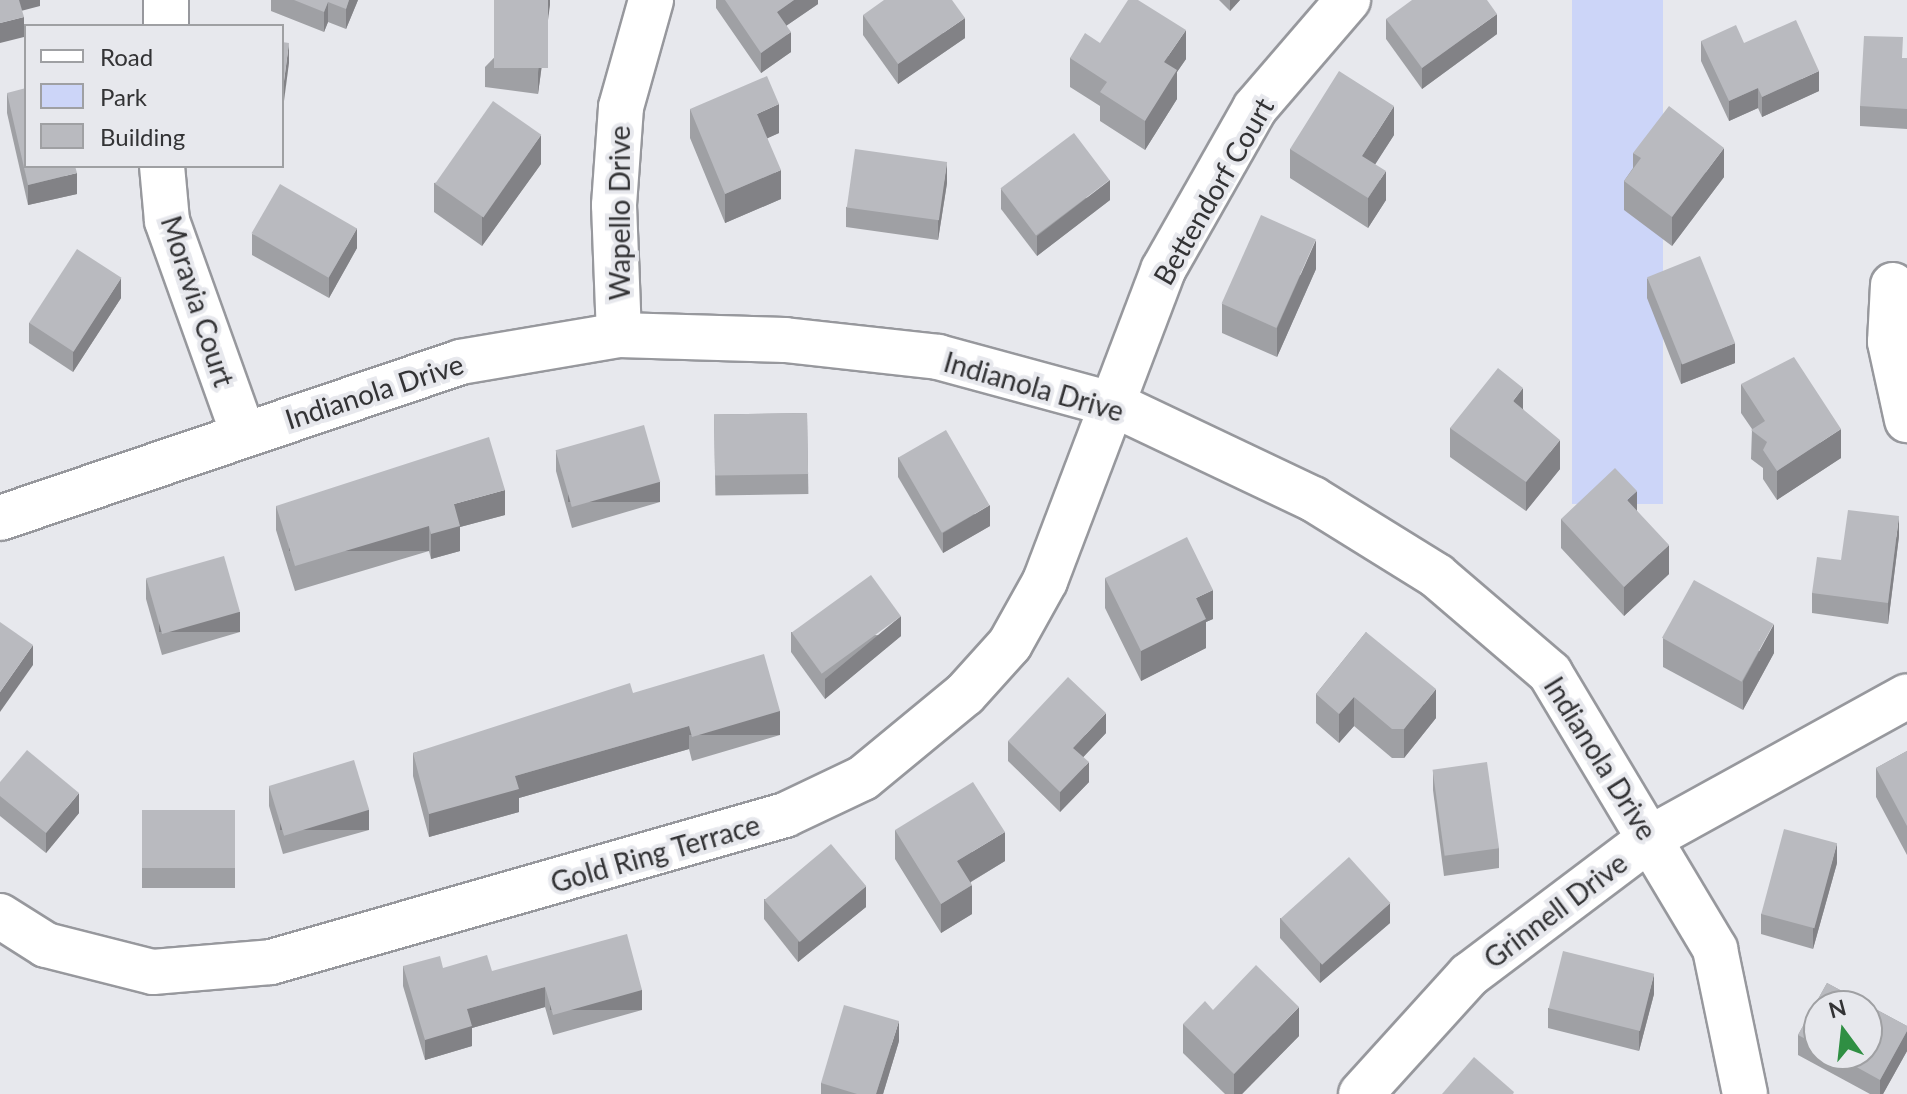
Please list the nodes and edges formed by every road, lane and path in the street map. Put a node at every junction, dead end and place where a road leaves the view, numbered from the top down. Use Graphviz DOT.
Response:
graph roads {
  1 [pos="166,0"];
  2 [pos="651,0"];
  3 [pos="1348,0"];
  4 [pos="166,24"];
  5 [pos="162,168"];
  6 [pos="1893,285"];
  7 [pos="619,335"];
  8 [pos="1115,405"];
  9 [pos="1907,420"];
  10 [pos="243,433"];
  11 [pos="0,518"];
  12 [pos="1907,696"];
  13 [pos="1652,837"];
  14 [pos="0,916"];
  15 [pos="1361,1094"];
  16 [pos="1745,1094"];
  1 -- 4 [label="street"];
  2 -- 7 [label="street, Wapello Drive"];
  3 -- 8 [label="street, Bettendorf Court"];
  5 -- 10 [label="street, Moravia Court"];
  6 -- 9 [label="street"];
  7 -- 8 [label="street, Indianola Drive"];
  7 -- 10 [label="street, Indianola Drive"];
  8 -- 13 [label="street, Indianola Drive"];
  8 -- 14 [label="street, Gold Ring Terrace"];
  10 -- 11 [label="street, Indianola Drive"];
  12 -- 13 [label="street, Grinnell Drive"];
  13 -- 15 [label="street, Grinnell Drive"];
  13 -- 16 [label="street, Indianola Drive"];
}
